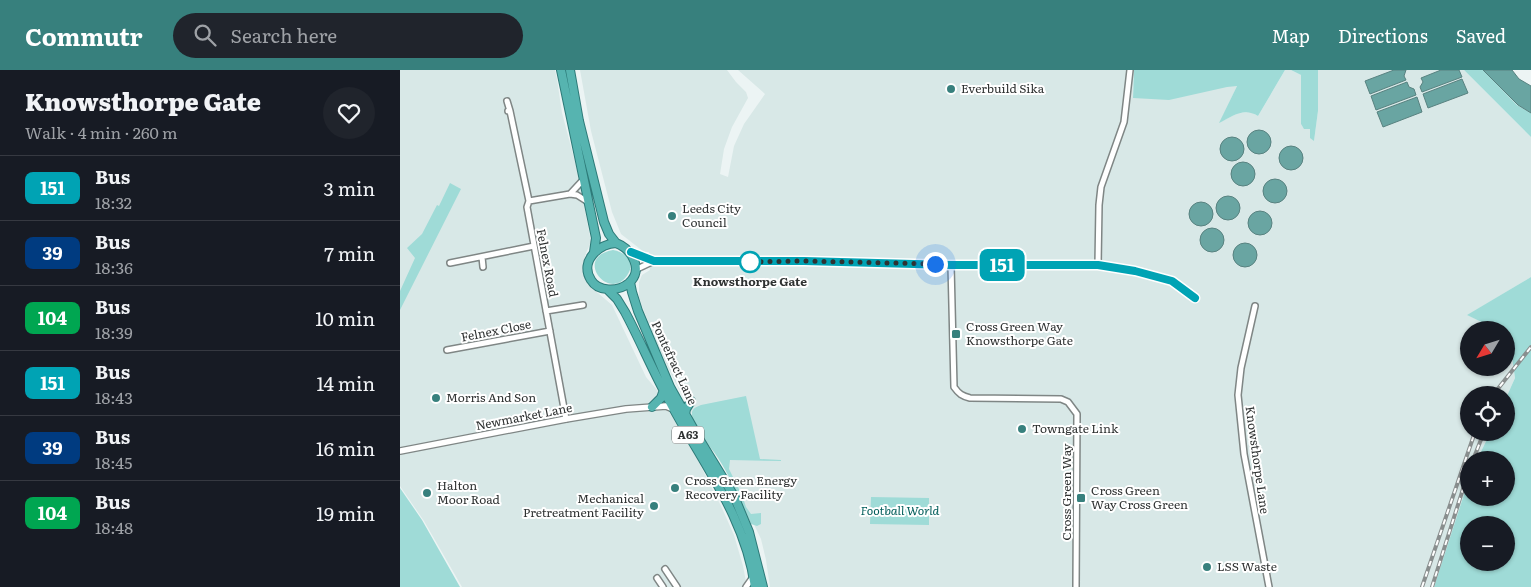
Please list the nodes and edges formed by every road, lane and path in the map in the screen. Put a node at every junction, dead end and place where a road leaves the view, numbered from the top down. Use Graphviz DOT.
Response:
graph roads {
  1 [pos="562,70"];
  2 [pos="570,70"];
  3 [pos="1130,70"];
  4 [pos="507,101"];
  5 [pos="584,179"];
  6 [pos="570,194"];
  7 [pos="529,201"];
  8 [pos="589,202"];
  9 [pos="616,243"];
  10 [pos="534,246"];
  11 [pos="594,252"];
  12 [pos="631,252"];
  13 [pos="482,257"];
  14 [pos="654,261"];
  15 [pos="450,263"];
  16 [pos="951,265"];
  17 [pos="1098,265"];
  18 [pos="483,267"];
  19 [pos="635,270"];
  20 [pos="630,282"];
  21 [pos="608,290"];
  22 [pos="1195,298"];
  23 [pos="583,304"];
  24 [pos="1254,306"];
  25 [pos="546,311"];
  26 [pos="550,331"];
  27 [pos="446,350"];
  28 [pos="664,390"];
  29 [pos="691,401"];
  30 [pos="652,407"];
  31 [pos="674,410"];
  32 [pos="685,414"];
  33 [pos="566,419"];
  34 [pos="400,451"];
  35 [pos="758,528"];
  36 [pos="749,532"];
  37 [pos="665,569"];
  38 [pos="754,576"];
  39 [pos="657,578"];
  40 [pos="663,587"];
  41 [pos="677,587"];
  42 [pos="746,587"];
  43 [pos="755,587"];
  44 [pos="763,587"];
  45 [pos="1076,587"];
  46 [pos="1269,587"];
  1 -- 5 [label="highway, A63"];
  2 -- 9 [label="highway"];
  3 -- 17 [label="street"];
  4 -- 7 [label="street, Felnex Road"];
  5 -- 6 [label="street"];
  5 -- 8 [label="highway, A63"];
  6 -- 7 [label="street"];
  6 -- 8 [label="street"];
  7 -- 10 [label="street, Felnex Road"];
  8 -- 11 [label="highway, A63"];
  9 -- 11 [label="highway"];
  9 -- 12 [label="highway"];
  10 -- 13 [label="street"];
  10 -- 25 [label="street, Felnex Road"];
  11 -- 21 [label="highway, A63"];
  12 -- 14 [label="street"];
  12 -- 19 [label="highway"];
  13 -- 15 [label="street"];
  13 -- 18 [label="street"];
  14 -- 16 [label="street"];
  14 -- 19 [label="street"];
  16 -- 17 [label="street"];
  16 -- 45 [label="street, Cross Green Way"];
  17 -- 22 [label="street"];
  19 -- 20 [label="highway"];
  20 -- 21 [label="highway"];
  20 -- 32 [label="highway, Pontefract Lane / A63"];
  21 -- 28 [label="highway, Pontefract Lane / A63"];
  23 -- 25 [label="street"];
  24 -- 46 [label="street, Knowsthorpe Lane"];
  25 -- 26 [label="street, Felnex Road"];
  26 -- 27 [label="street, Felnex Close"];
  26 -- 33 [label="street, Felnex Road"];
  28 -- 30 [label="highway"];
  28 -- 31 [label="highway, Pontefract Lane / A63"];
  29 -- 32 [label="highway"];
  30 -- 31 [label="street, Newmarket Lane"];
  30 -- 33 [label="street, Newmarket Lane"];
  31 -- 38 [label="highway, Pontefract Lane / A63"];
  32 -- 36 [label="highway, Pontefract Lane / A63"];
  33 -- 34 [label="street, Newmarket Lane"];
  35 -- 36 [label="highway"];
  36 -- 44 [label="highway, Pontefract Lane / A63"];
  37 -- 41 [label="street"];
  38 -- 42 [label="street"];
  38 -- 43 [label="highway, Pontefract Lane / A63"];
  39 -- 40 [label="street"];
}
